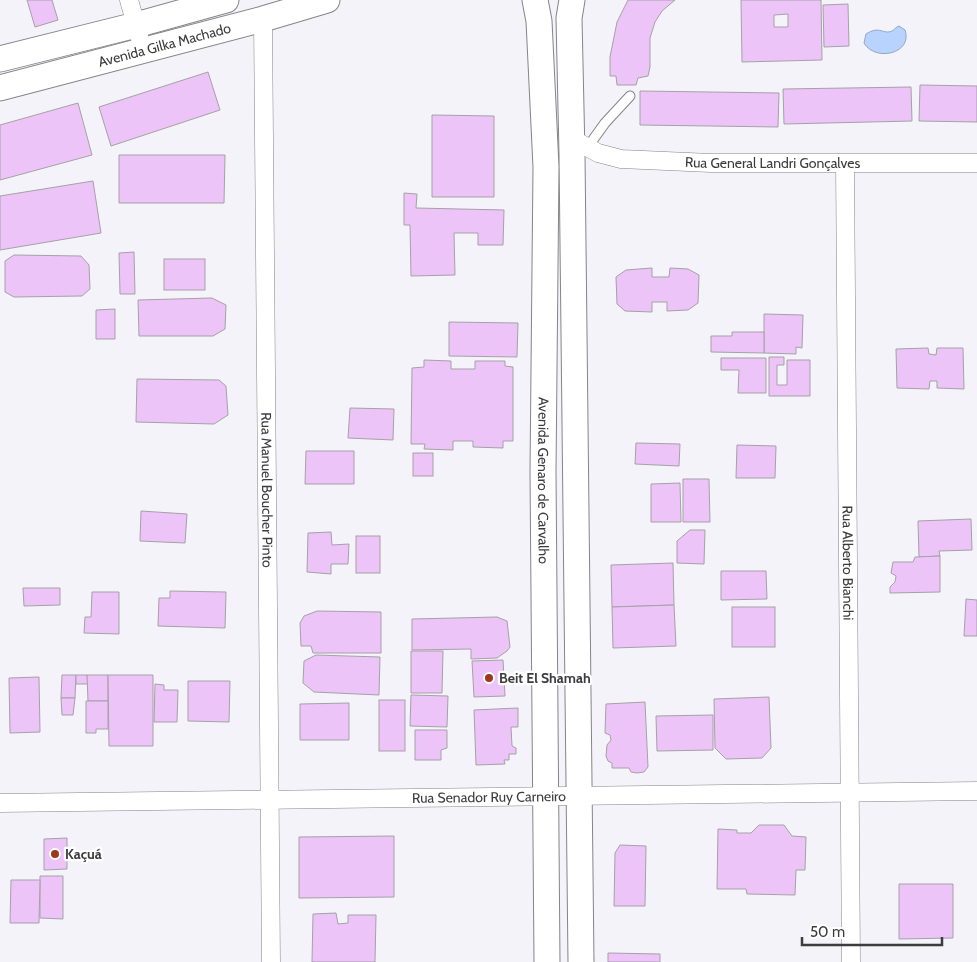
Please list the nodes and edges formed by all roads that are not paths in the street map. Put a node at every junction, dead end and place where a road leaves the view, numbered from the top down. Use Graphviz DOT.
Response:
graph roads {
  1 [pos="129,0"];
  2 [pos="226,0"];
  3 [pos="327,0"];
  4 [pos="535,0"];
  5 [pos="572,0"];
  6 [pos="263,19"];
  7 [pos="136,25"];
  8 [pos="143,50"];
  9 [pos="0,59"];
  10 [pos="0,88"];
  11 [pos="630,96"];
  12 [pos="576,152"];
  13 [pos="546,160"];
  14 [pos="977,163"];
  15 [pos="845,164"];
  16 [pos="575,467"];
  17 [pos="543,468"];
  18 [pos="977,791"];
  19 [pos="850,793"];
  20 [pos="579,795"];
  21 [pos="546,796"];
  22 [pos="270,799"];
  23 [pos="0,803"];
  24 [pos="271,962"];
  25 [pos="547,962"];
  26 [pos="582,962"];
  27 [pos="850,962"];
  1 -- 7 [label="street"];
  2 -- 7 [label="street, Avenida Gilka Machado"];
  3 -- 6 [label="street, Avenida Gilka Machado"];
  4 -- 13 [label="street, Avenida Genaro de Carvalho"];
  5 -- 12 [label="street"];
  6 -- 8 [label="street, Avenida Gilka Machado"];
  6 -- 22 [label="street, Rua Manuel Boucher Pinto"];
  7 -- 8 [label="street"];
  7 -- 9 [label="street, Avenida Gilka Machado"];
  8 -- 10 [label="street, Avenida Gilka Machado"];
  11 -- 12 [label="lane"];
  12 -- 13 [label="street"];
  12 -- 15 [label="street, Rua General Landri Gonçalves"];
  12 -- 16 [label="street"];
  13 -- 17 [label="street, Avenida Genaro de Carvalho"];
  14 -- 15 [label="street, Rua General Landri Gonçalves"];
  15 -- 19 [label="street, Rua Alberto Bianchi"];
  16 -- 17 [label="street"];
  16 -- 20 [label="street"];
  17 -- 21 [label="street, Avenida Genaro de Carvalho"];
  18 -- 19 [label="street, Rua Senador Ruy Carneiro"];
  19 -- 20 [label="street, Rua Senador Ruy Carneiro"];
  19 -- 27 [label="street, Rua Alberto Bianchi"];
  20 -- 21 [label="street, Rua Senador Ruy Carneiro"];
  20 -- 26 [label="street"];
  21 -- 22 [label="street, Rua Senador Ruy Carneiro"];
  21 -- 25 [label="street, Avenida Genaro de Carvalho"];
  22 -- 23 [label="street, Rua Senador Ruy Carneiro"];
  22 -- 24 [label="street, Rua Manuel Boucher Pinto"];
}
